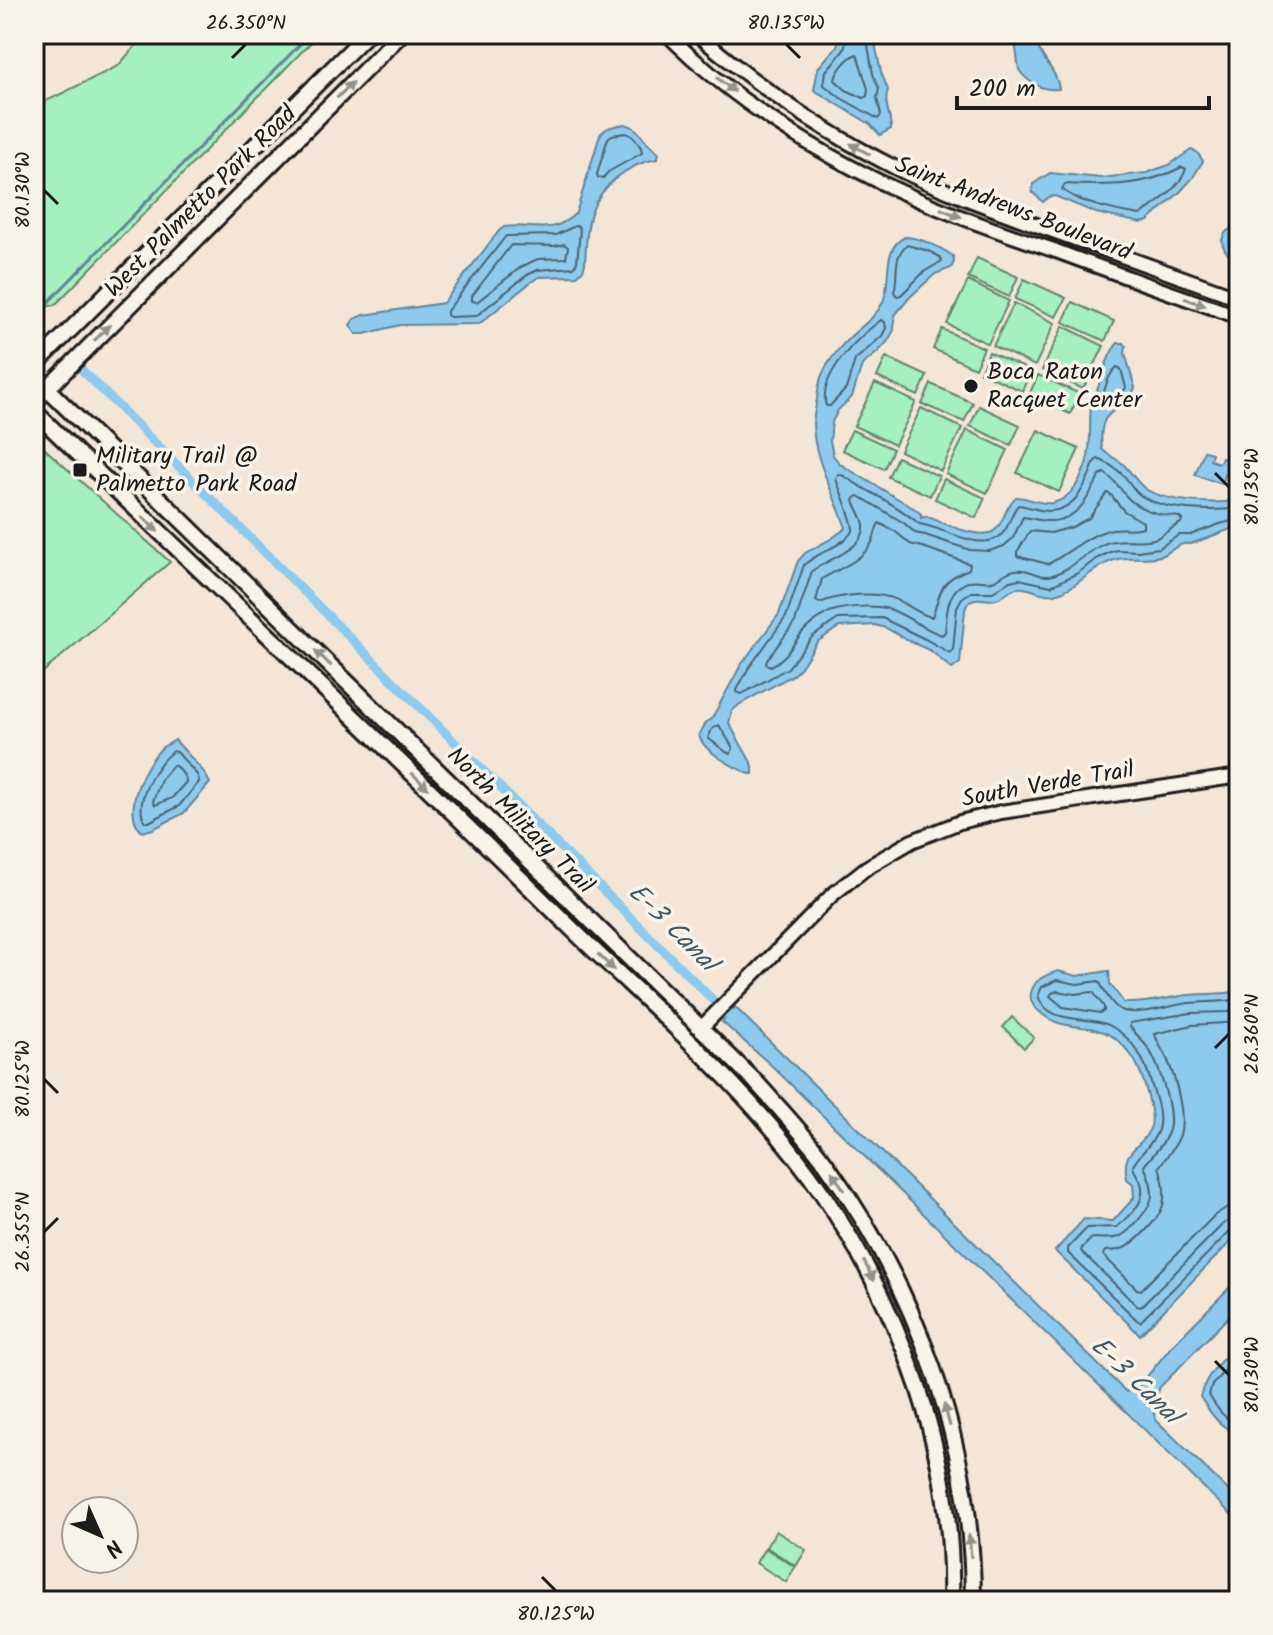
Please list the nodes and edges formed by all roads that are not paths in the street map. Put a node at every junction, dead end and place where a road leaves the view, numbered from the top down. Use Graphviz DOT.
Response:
graph roads {
  1 [pos="367,34"];
  2 [pos="401,34"];
  3 [pos="667,34"];
  4 [pos="697,34"];
  5 [pos="274,127"];
  6 [pos="291,144"];
  7 [pos="1239,298"];
  8 [pos="1239,317"];
  9 [pos="34,366"];
  10 [pos="34,376"];
  11 [pos="47,389"];
  12 [pos="34,402"];
  13 [pos="34,411"];
  14 [pos="1239,776"];
  15 [pos="534,891"];
  16 [pos="563,894"];
  17 [pos="705,1025"];
  18 [pos="951,1601"];
  19 [pos="973,1601"];
  1 -- 5 [label="main road, West Palmetto Park Road"];
  6 -- 2 [label="main road, West Palmetto Park Road, one-way"];
  3 -- 8 [label="street, Saint Andrews Boulevard, one-way"];
  7 -- 4 [label="street, Saint Andrews Boulevard, one-way"];
  5 -- 6 [label="main road"];
  5 -- 9 [label="main road, West Palmetto Park Road"];
  11 -- 6 [label="main road, West Palmetto Park Road, one-way"];
  10 -- 11 [label="main road, North Military Trail"];
  11 -- 12 [label="main road, West Palmetto Park Road"];
  16 -- 11 [label="main road, North Military Trail, one-way"];
  13 -- 15 [label="main road, North Military Trail, one-way"];
  14 -- 17 [label="street, South Verde Trail"];
  15 -- 16 [label="main road"];
  15 -- 18 [label="main road, North Military Trail, one-way"];
  16 -- 17 [label="main road, North Military Trail"];
  19 -- 17 [label="main road, North Military Trail, one-way"];
}
